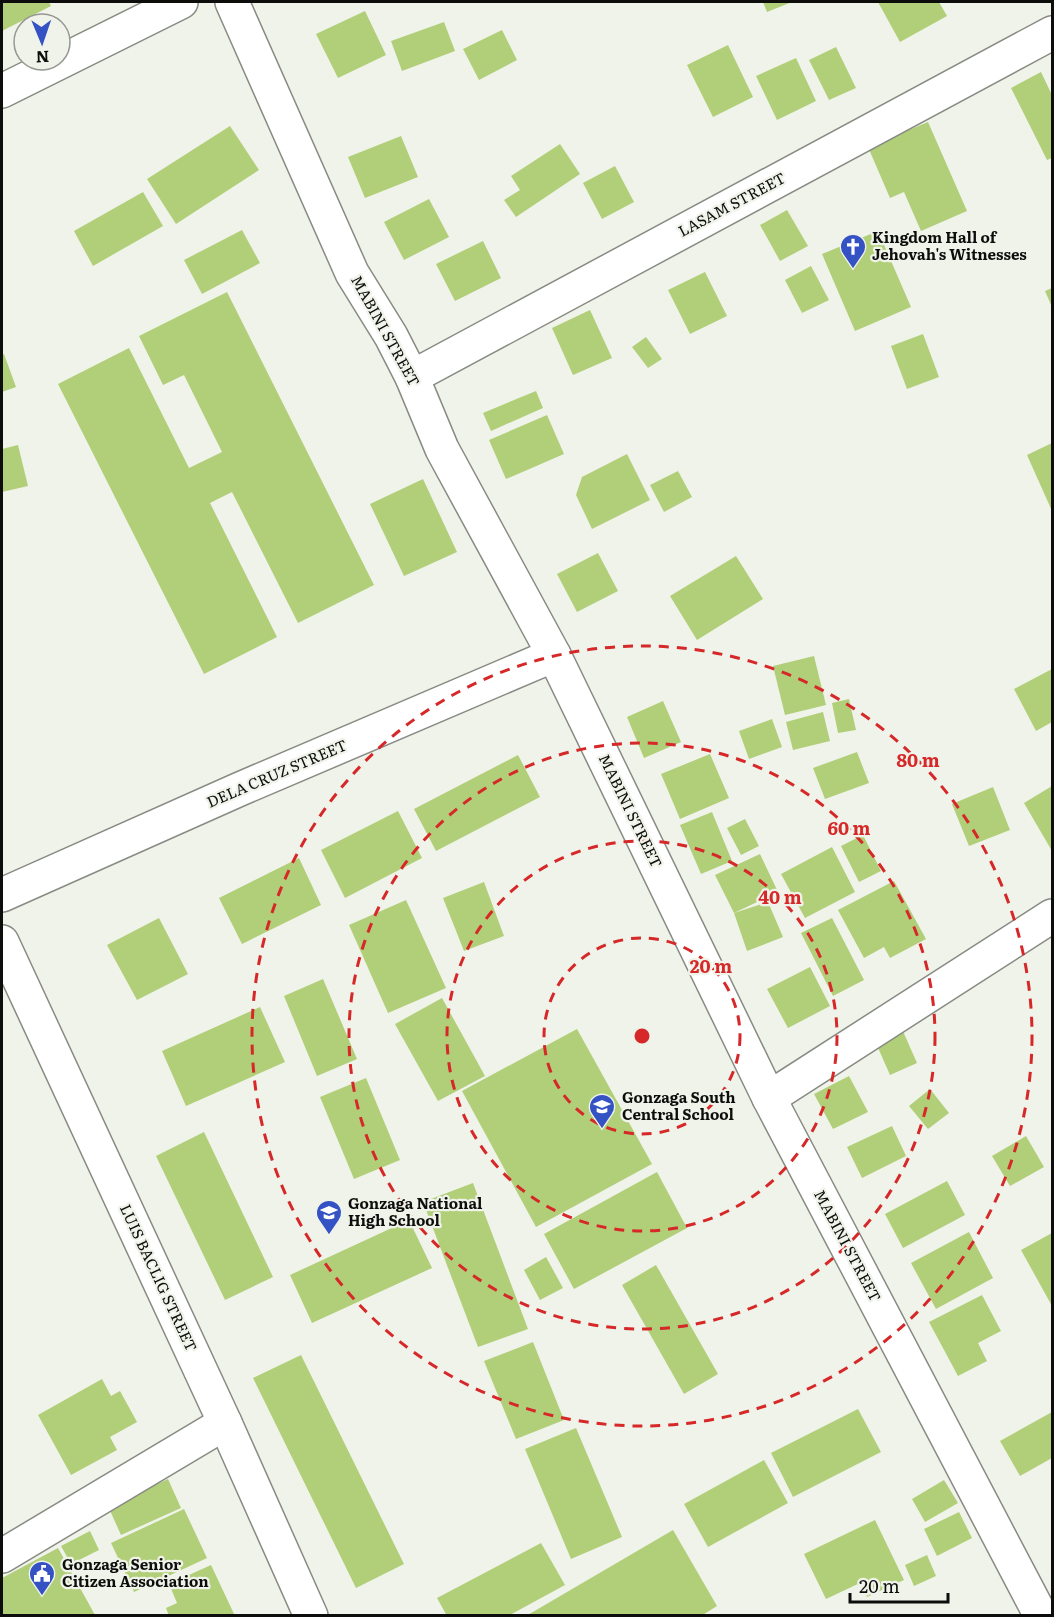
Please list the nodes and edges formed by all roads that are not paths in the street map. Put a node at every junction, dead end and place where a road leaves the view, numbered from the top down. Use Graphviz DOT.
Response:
graph roads {
  1 [pos="181,2"];
  2 [pos="232,2"];
  3 [pos="1053,33"];
  4 [pos="2,91"];
  5 [pos="412,377"];
  6 [pos="554,655"];
  7 [pos="2,895"];
  8 [pos="1053,916"];
  9 [pos="2,942"];
  10 [pos="769,1098"];
  11 [pos="225,1423"];
  12 [pos="2,1556"];
  13 [pos="311,1616"];
  14 [pos="1041,1616"];
  1 -- 4 [label="street"];
  2 -- 5 [label="street, MABINI STREET"];
  3 -- 5 [label="street, LASAM STREET"];
  5 -- 6 [label="street, MABINI STREET"];
  6 -- 7 [label="street, DELA CRUZ STREET"];
  6 -- 10 [label="street, MABINI STREET"];
  8 -- 10 [label="street"];
  9 -- 11 [label="street, LUIS BACLIG STREET"];
  10 -- 14 [label="street, MABINI STREET"];
  11 -- 12 [label="street"];
  11 -- 13 [label="street, LUIS BACLIG STREET"];
}
